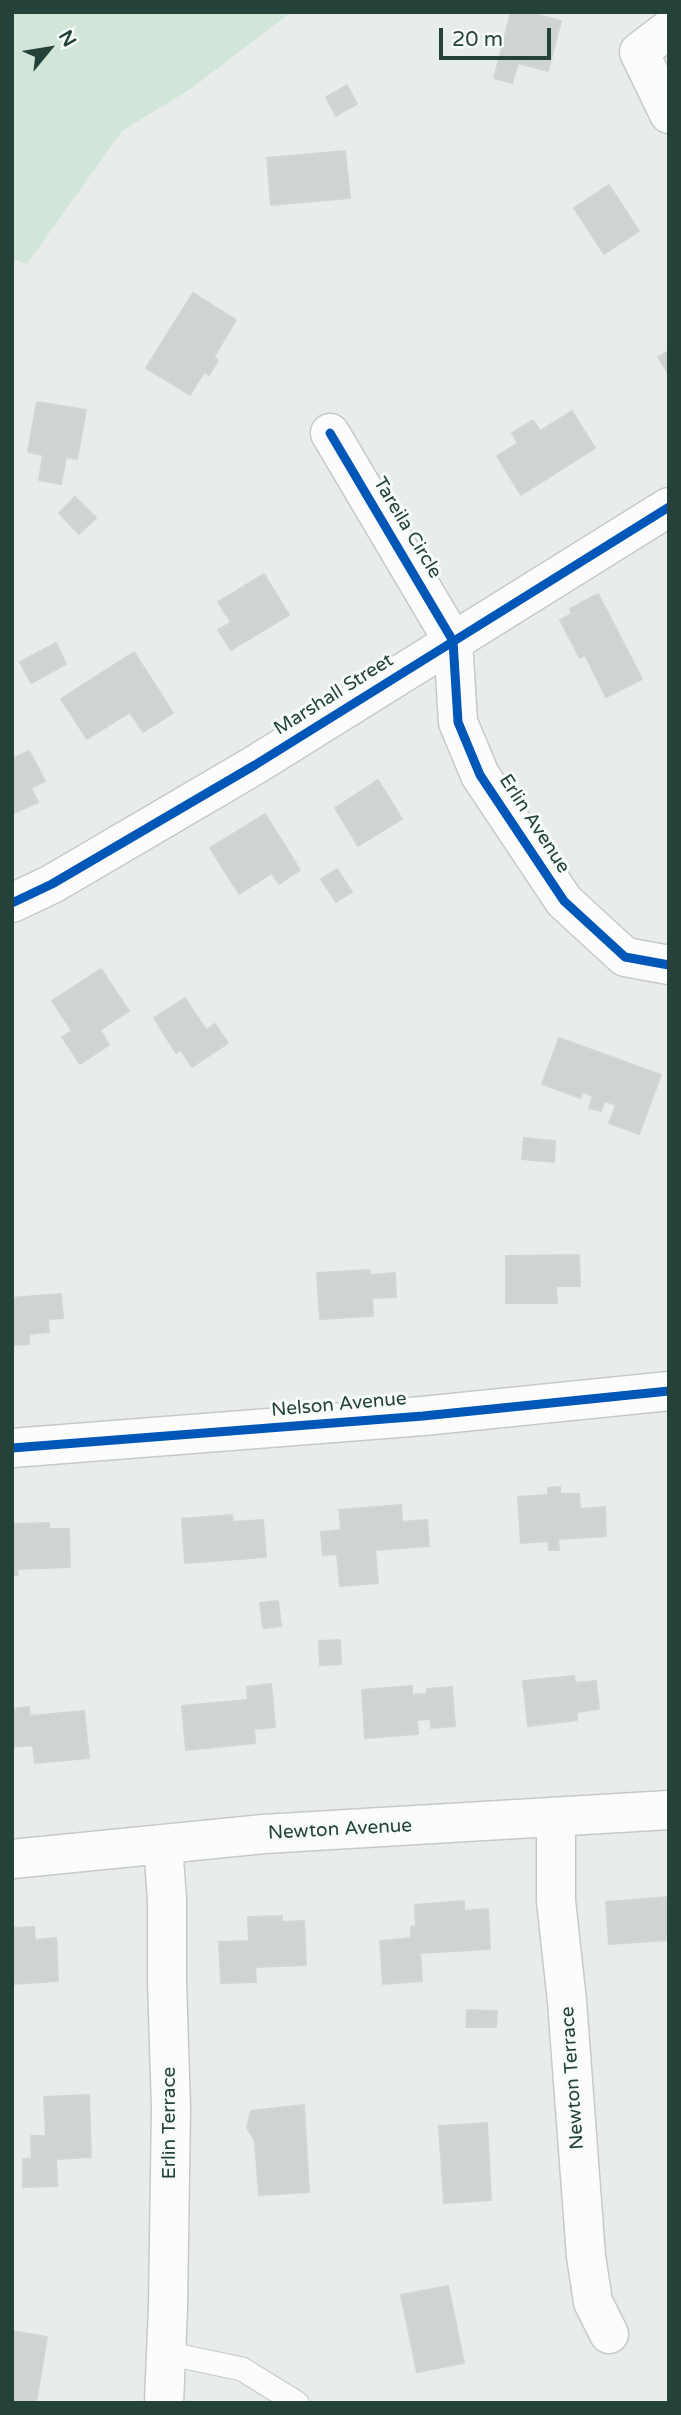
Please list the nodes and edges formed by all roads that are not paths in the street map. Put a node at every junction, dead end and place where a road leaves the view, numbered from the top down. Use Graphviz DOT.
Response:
graph roads {
  1 [pos="669,29"];
  2 [pos="669,114"];
  3 [pos="330,433"];
  4 [pos="669,507"];
  5 [pos="453,641"];
  6 [pos="12,903"];
  7 [pos="669,965"];
  8 [pos="669,1391"];
  9 [pos="12,1448"];
  10 [pos="669,1810"];
  11 [pos="556,1817"];
  12 [pos="163,1844"];
  13 [pos="12,1859"];
  14 [pos="609,2334"];
  15 [pos="166,2353"];
  16 [pos="164,2403"];
  17 [pos="297,2403"];
  1 -- 2 [label="street"];
  3 -- 5 [label="street, Tareila Circle"];
  4 -- 5 [label="street, Marshall Street"];
  5 -- 6 [label="street, Marshall Street"];
  5 -- 7 [label="street, Erlin Avenue"];
  8 -- 9 [label="street, Nelson Avenue"];
  10 -- 11 [label="street, Newton Avenue"];
  11 -- 12 [label="street, Newton Avenue"];
  11 -- 14 [label="street, Newton Terrace"];
  12 -- 13 [label="street, Newton Avenue"];
  12 -- 15 [label="street, Erlin Terrace"];
  15 -- 16 [label="street, Erlin Terrace"];
  15 -- 17 [label="lane"];
}
